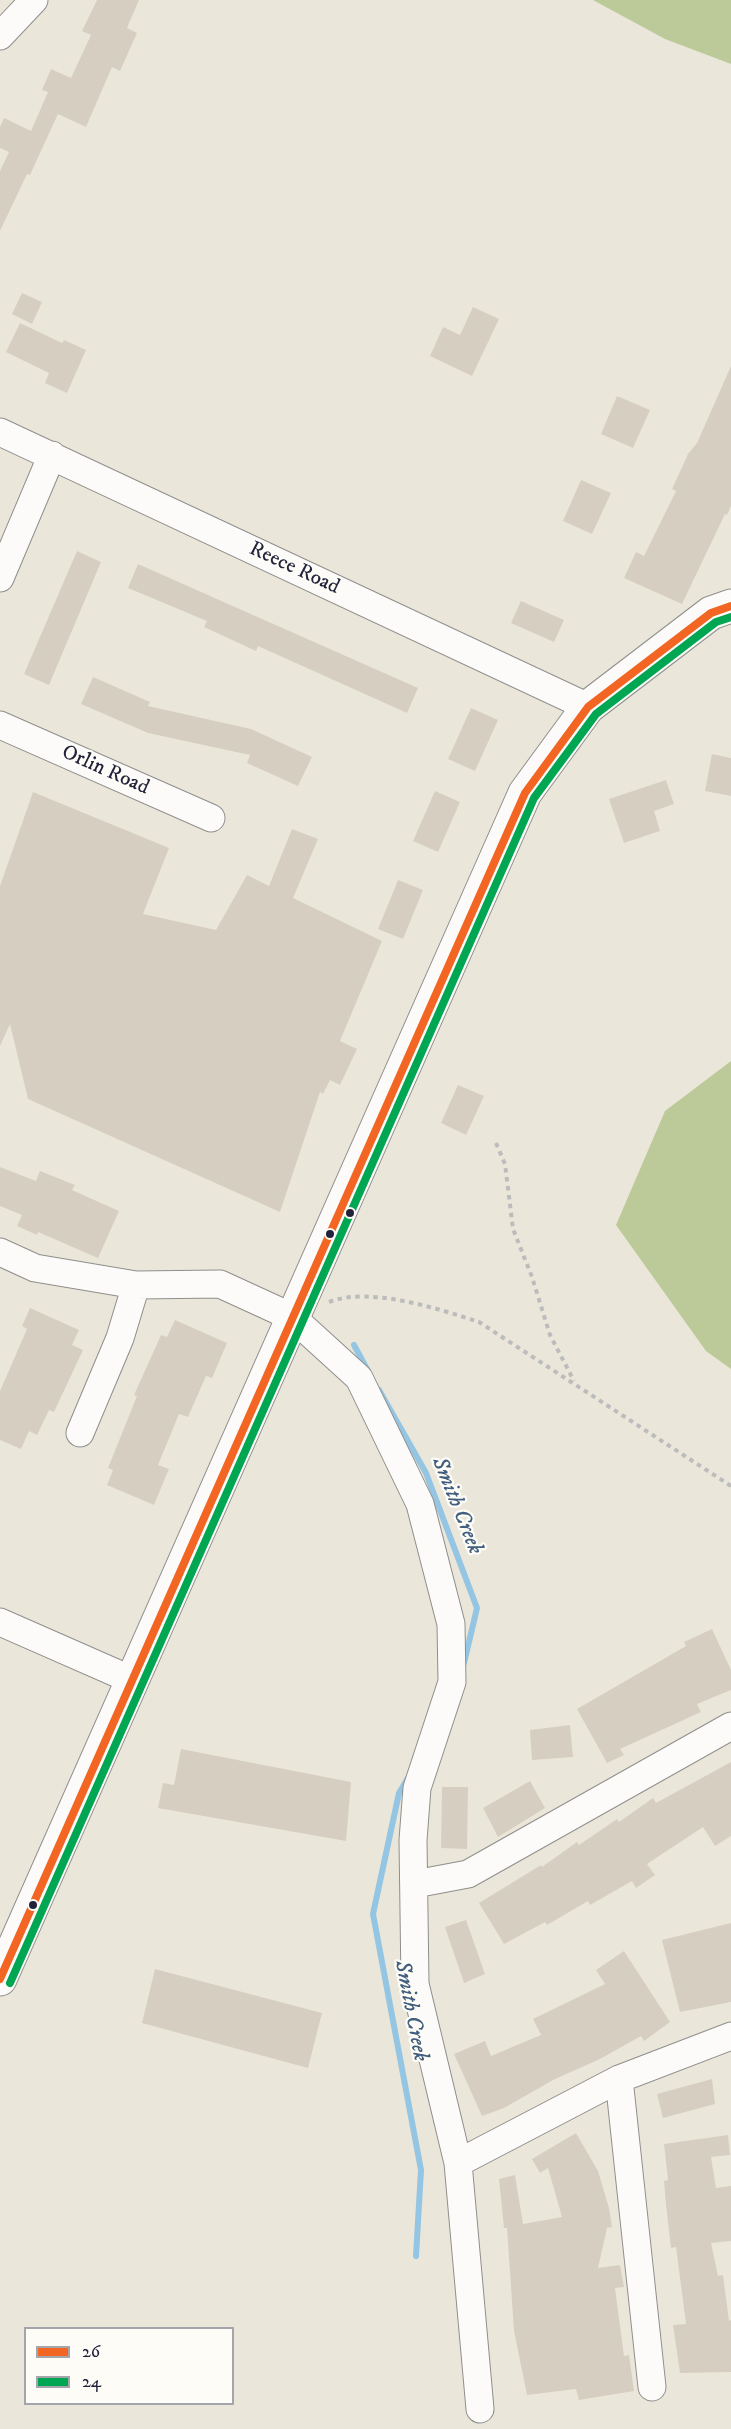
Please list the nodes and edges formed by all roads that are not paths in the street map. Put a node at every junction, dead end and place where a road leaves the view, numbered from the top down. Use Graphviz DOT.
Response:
graph roads {
  1 [pos="34,0"];
  2 [pos="0,36"];
  3 [pos="0,432"];
  4 [pos="52,455"];
  5 [pos="0,578"];
  6 [pos="731,606"];
  7 [pos="588,707"];
  8 [pos="0,725"];
  9 [pos="211,818"];
  10 [pos="0,1252"];
  11 [pos="136,1285"];
  12 [pos="292,1317"];
  13 [pos="80,1433"];
  14 [pos="0,1622"];
  15 [pos="132,1680"];
  16 [pos="731,1726"];
  17 [pos="415,1884"];
  18 [pos="0,1979"];
  19 [pos="731,2036"];
  20 [pos="619,2079"];
  21 [pos="458,2163"];
  22 [pos="652,2387"];
  23 [pos="480,2409"];
  1 -- 2 [label="street"];
  3 -- 4 [label="street, Reece Road"];
  4 -- 5 [label="street"];
  4 -- 7 [label="street, Reece Road"];
  6 -- 7 [label="main road"];
  7 -- 12 [label="main road"];
  8 -- 9 [label="street, Orlin Road"];
  10 -- 11 [label="street"];
  11 -- 12 [label="street"];
  11 -- 13 [label="street"];
  12 -- 15 [label="main road"];
  12 -- 17 [label="street"];
  14 -- 15 [label="street"];
  15 -- 18 [label="main road"];
  16 -- 17 [label="street"];
  17 -- 21 [label="street"];
  19 -- 20 [label="street"];
  20 -- 21 [label="street"];
  20 -- 22 [label="street"];
  21 -- 23 [label="street"];
}
